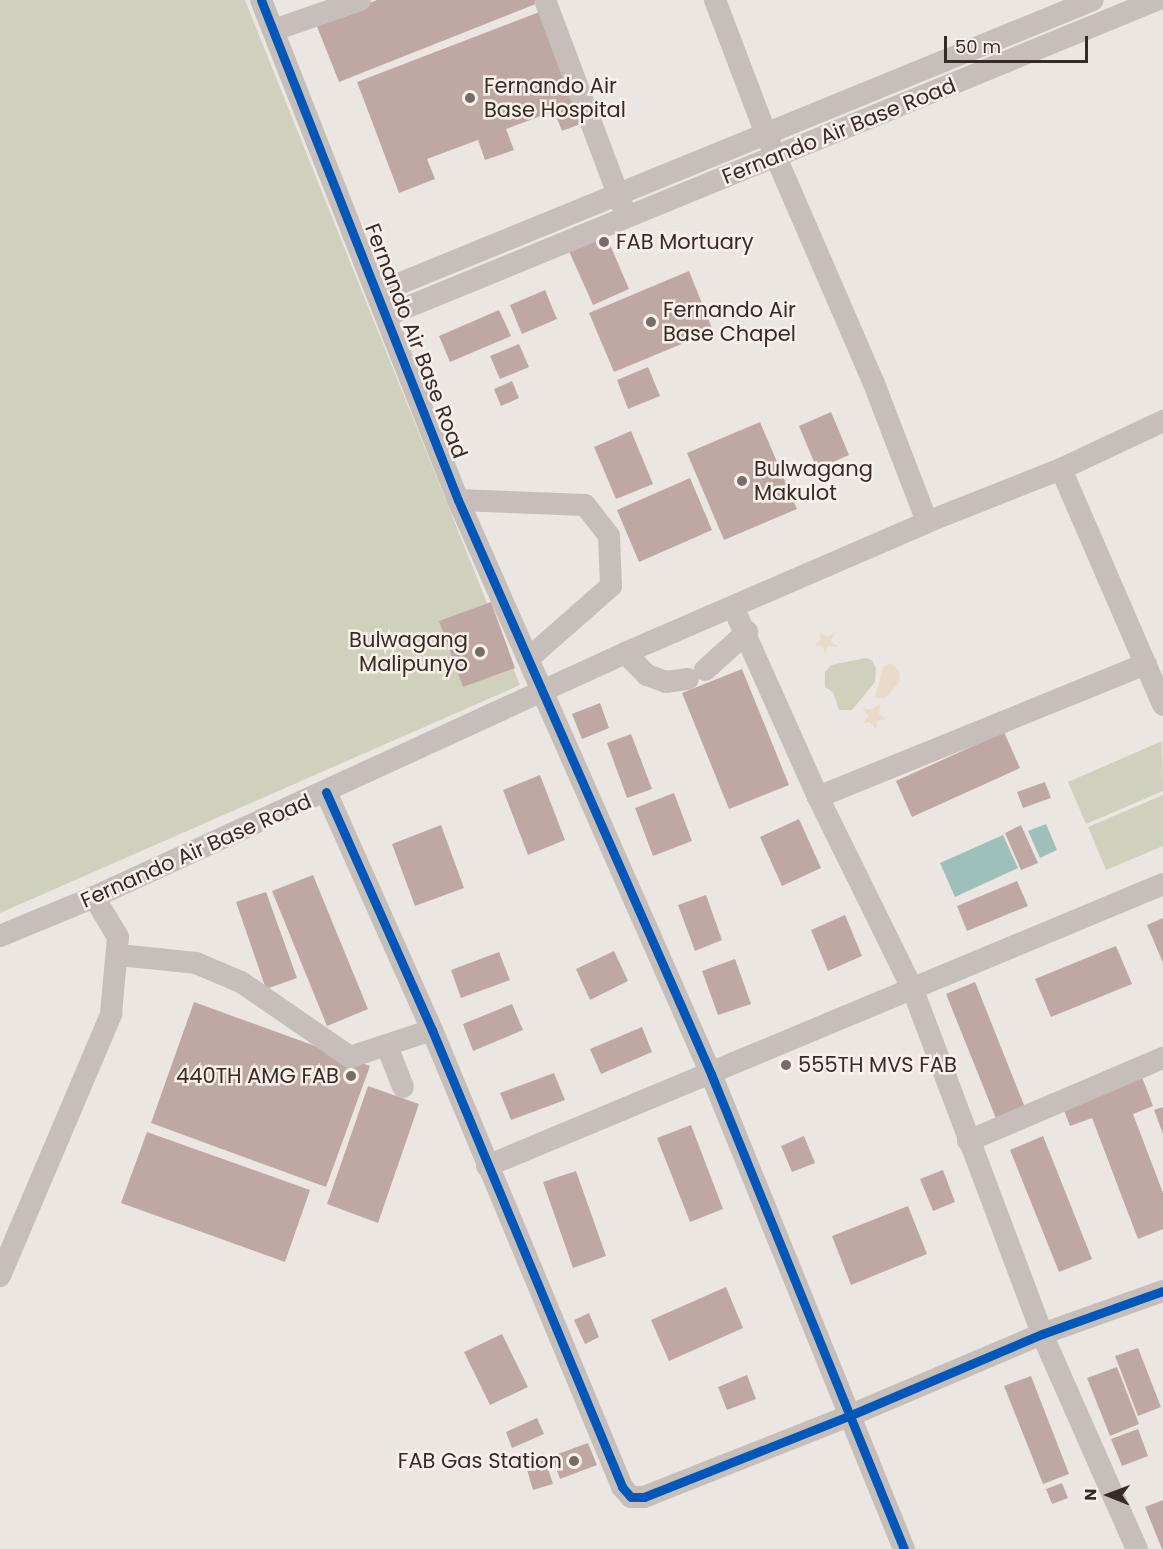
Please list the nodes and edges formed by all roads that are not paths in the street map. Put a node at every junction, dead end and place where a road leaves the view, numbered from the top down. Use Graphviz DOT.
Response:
graph roads {
  1 [pos="261,0"];
  2 [pos="360,0"];
  3 [pos="545,0"];
  4 [pos="716,0"];
  5 [pos="1093,0"];
  6 [pos="1156,0"];
  7 [pos="1040,22"];
  8 [pos="274,30"];
  9 [pos="1006,36"];
  10 [pos="1046,45"];
  11 [pos="1012,60"];
  12 [pos="766,134"];
  13 [pos="776,157"];
  14 [pos="618,195"];
  15 [pos="627,218"];
  16 [pos="453,262"];
  17 [pos="463,284"];
  18 [pos="379,292"];
  19 [pos="388,315"];
  20 [pos="1163,421"];
  21 [pos="1061,469"];
  22 [pos="458,500"];
  23 [pos="927,522"];
  24 [pos="733,607"];
  25 [pos="747,632"];
  26 [pos="625,653"];
  27 [pos="529,658"];
  28 [pos="1146,664"];
  29 [pos="543,693"];
  30 [pos="1163,705"];
  31 [pos="326,792"];
  32 [pos="818,797"];
  33 [pos="1163,885"];
  34 [pos="94,897"];
  35 [pos="0,936"];
  36 [pos="119,955"];
  37 [pos="913,990"];
  38 [pos="432,1030"];
  39 [pos="387,1046"];
  40 [pos="1163,1058"];
  41 [pos="711,1074"];
  42 [pos="403,1087"];
  43 [pos="968,1141"];
  44 [pos="488,1166"];
  45 [pos="0,1276"];
  46 [pos="1163,1292"];
  47 [pos="1042,1334"];
  48 [pos="851,1415"];
  49 [pos="904,1549"];
  50 [pos="1137,1549"];
  1 -- 8 [label="street, Fernando Air Base Road"];
  2 -- 8 [label="street"];
  3 -- 14 [label="street"];
  4 -- 12 [label="street"];
  5 -- 7 [label="street, Fernando Air Base Road"];
  6 -- 10 [label="street, Fernando Air Base Road"];
  7 -- 9 [label="street, Fernando Air Base Road"];
  7 -- 10 [label="street"];
  8 -- 18 [label="street, Fernando Air Base Road"];
  9 -- 11 [label="street"];
  9 -- 12 [label="street, Fernando Air Base Road"];
  10 -- 11 [label="street, Fernando Air Base Road"];
  11 -- 13 [label="street, Fernando Air Base Road"];
  12 -- 13 [label="street"];
  12 -- 14 [label="street, Fernando Air Base Road"];
  13 -- 15 [label="street, Fernando Air Base Road"];
  13 -- 23 [label="street"];
  14 -- 15 [label="street"];
  14 -- 16 [label="street, Fernando Air Base Road"];
  15 -- 17 [label="street, Fernando Air Base Road"];
  16 -- 17 [label="street"];
  16 -- 18 [label="street, Fernando Air Base Road"];
  17 -- 19 [label="street, Fernando Air Base Road"];
  18 -- 19 [label="street, Fernando Air Base Road"];
  19 -- 22 [label="street, Fernando Air Base Road"];
  20 -- 21 [label="street"];
  21 -- 23 [label="street"];
  21 -- 28 [label="street"];
  22 -- 27 [label="street, Fernando Air Base Road"];
  22 -- 27 [label="street"];
  23 -- 24 [label="street"];
  24 -- 25 [label="street"];
  24 -- 26 [label="street"];
  25 -- 26 [label="street"];
  25 -- 32 [label="street"];
  26 -- 29 [label="street"];
  27 -- 29 [label="street, Fernando Air Base Road"];
  28 -- 30 [label="street"];
  28 -- 32 [label="street"];
  29 -- 31 [label="street, Fernando Air Base Road"];
  29 -- 41 [label="street"];
  31 -- 34 [label="street, Fernando Air Base Road"];
  31 -- 38 [label="street"];
  32 -- 37 [label="street"];
  33 -- 37 [label="street"];
  34 -- 35 [label="street, Fernando Air Base Road"];
  34 -- 36 [label="street"];
  36 -- 39 [label="street"];
  36 -- 45 [label="street"];
  37 -- 41 [label="street"];
  37 -- 43 [label="street"];
  38 -- 39 [label="street"];
  38 -- 44 [label="street"];
  39 -- 42 [label="street"];
  40 -- 43 [label="street"];
  41 -- 44 [label="street"];
  41 -- 48 [label="street"];
  43 -- 47 [label="street"];
  44 -- 48 [label="street"];
  46 -- 47 [label="street"];
  47 -- 48 [label="street"];
  47 -- 50 [label="street"];
  48 -- 49 [label="street"];
}
